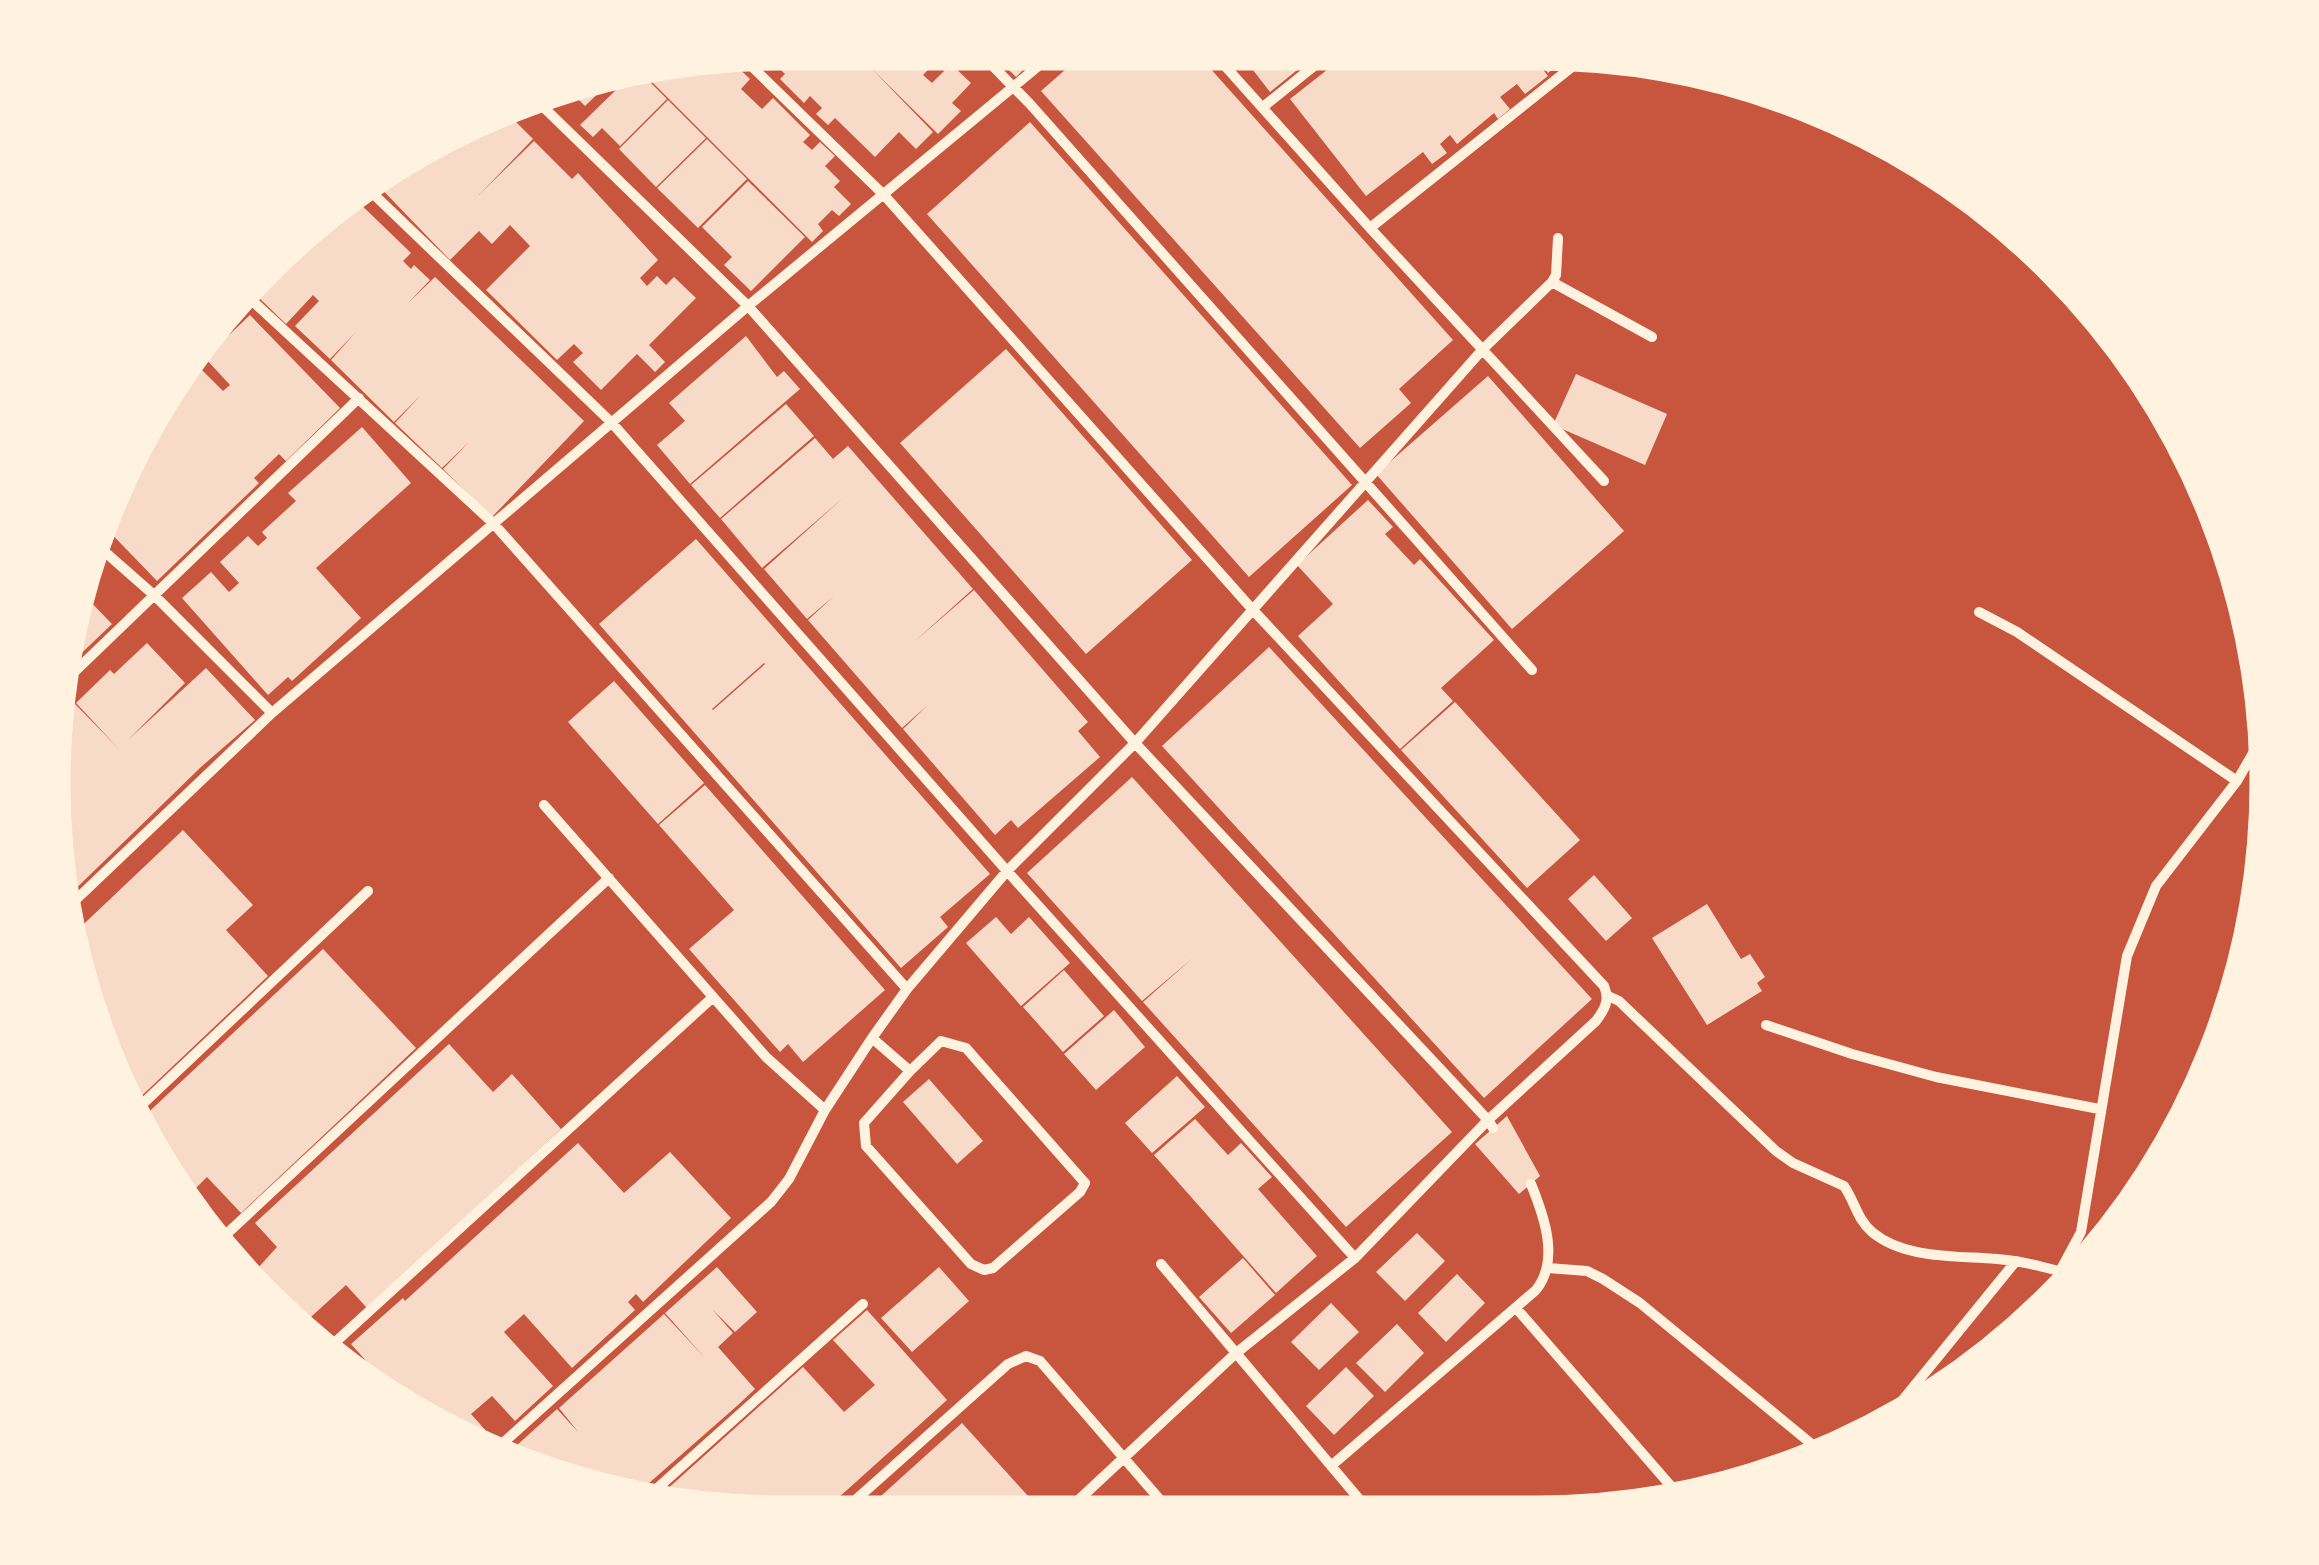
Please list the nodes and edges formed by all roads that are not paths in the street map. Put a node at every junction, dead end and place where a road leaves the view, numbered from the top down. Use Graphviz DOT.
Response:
graph roads {
  1 [pos="995,68"];
  2 [pos="1036,68"];
  3 [pos="1227,68"];
  4 [pos="1312,68"];
  5 [pos="754,69"];
  6 [pos="1570,69"];
  7 [pos="1014,87"];
  8 [pos="545,108"];
  9 [pos="1262,108"];
  10 [pos="375,195"];
  11 [pos="884,195"];
  12 [pos="1370,228"];
  13 [pos="1558,238"];
  14 [pos="1552,282"];
  15 [pos="254,302"];
  16 [pos="748,306"];
  17 [pos="1652,337"];
  18 [pos="1483,350"];
  19 [pos="359,398"];
  20 [pos="612,423"];
  21 [pos="1604,482"];
  22 [pos="1364,484"];
  23 [pos="493,524"];
  24 [pos="105,552"];
  25 [pos="155,596"];
  26 [pos="1252,609"];
  27 [pos="1979,612"];
  28 [pos="77,670"];
  29 [pos="1532,670"];
  30 [pos="272,714"];
  31 [pos="1135,743"];
  32 [pos="2251,757"];
  33 [pos="2237,781"];
  34 [pos="544,805"];
  35 [pos="1006,871"];
  36 [pos="609,878"];
  37 [pos="368,892"];
  38 [pos="77,898"];
  39 [pos="907,990"];
  40 [pos="1608,996"];
  41 [pos="712,998"];
  42 [pos="1766,1025"];
  43 [pos="872,1038"];
  44 [pos="910,1071"];
  45 [pos="143,1103"];
  46 [pos="825,1110"];
  47 [pos="2099,1110"];
  48 [pos="1490,1124"];
  49 [pos="1531,1184"];
  50 [pos="228,1233"];
  51 [pos="1355,1258"];
  52 [pos="2016,1261"];
  53 [pos="1161,1264"];
  54 [pos="2062,1266"];
  55 [pos="1548,1268"];
  56 [pos="2058,1271"];
  57 [pos="864,1304"];
  58 [pos="1516,1308"];
  59 [pos="336,1341"];
  60 [pos="1236,1354"];
  61 [pos="1910,1392"];
  62 [pos="506,1442"];
  63 [pos="1810,1443"];
  64 [pos="1125,1458"];
  65 [pos="1331,1466"];
  66 [pos="1670,1485"];
  67 [pos="658,1486"];
  68 [pos="858,1498"];
  69 [pos="1081,1498"];
  70 [pos="1159,1498"];
  71 [pos="1358,1498"];
  1 -- 7 [label="street"];
  2 -- 7 [label="street"];
  3 -- 9 [label="street"];
  4 -- 9 [label="street"];
  5 -- 11 [label="street"];
  6 -- 12 [label="street"];
  7 -- 11 [label="street"];
  7 -- 22 [label="street"];
  8 -- 16 [label="street"];
  9 -- 12 [label="street"];
  10 -- 20 [label="street"];
  11 -- 16 [label="street"];
  11 -- 26 [label="street"];
  12 -- 18 [label="street"];
  13 -- 14 [label="street"];
  14 -- 17 [label="street"];
  14 -- 18 [label="street"];
  15 -- 19 [label="street"];
  16 -- 20 [label="street"];
  16 -- 31 [label="street"];
  18 -- 21 [label="street"];
  18 -- 22 [label="street"];
  19 -- 23 [label="street"];
  19 -- 25 [label="street"];
  20 -- 23 [label="street"];
  20 -- 35 [label="street"];
  22 -- 26 [label="street"];
  22 -- 29 [label="street"];
  23 -- 30 [label="street"];
  23 -- 39 [label="street"];
  24 -- 25 [label="street"];
  25 -- 28 [label="street"];
  25 -- 30 [label="street"];
  26 -- 31 [label="street"];
  26 -- 40 [label="street"];
  27 -- 33 [label="street"];
  30 -- 38 [label="street"];
  31 -- 35 [label="street"];
  31 -- 48 [label="street"];
  32 -- 33 [label="street"];
  33 -- 47 [label="street"];
  34 -- 36 [label="street"];
  35 -- 39 [label="street"];
  35 -- 51 [label="street"];
  36 -- 41 [label="street"];
  36 -- 50 [label="street"];
  37 -- 45 [label="street"];
  39 -- 43 [label="street"];
  40 -- 48 [label="street"];
  40 -- 52 [label="street"];
  41 -- 46 [label="street"];
  41 -- 59 [label="street"];
  42 -- 47 [label="street"];
  43 -- 44 [label="street"];
  43 -- 46 [label="street"];
  44 -- 44 [label="street"];
  46 -- 62 [label="street"];
  47 -- 54 [label="street"];
  48 -- 51 [label="street"];
  49 -- 55 [label="street"];
  51 -- 60 [label="street"];
  52 -- 56 [label="street"];
  52 -- 61 [label="street"];
  53 -- 60 [label="street"];
  55 -- 58 [label="street"];
  55 -- 63 [label="street"];
  57 -- 67 [label="street"];
  58 -- 65 [label="street"];
  58 -- 66 [label="street"];
  60 -- 64 [label="street"];
  60 -- 65 [label="street"];
  64 -- 68 [label="street"];
  64 -- 69 [label="street"];
  64 -- 70 [label="street"];
  65 -- 71 [label="street"];
}
